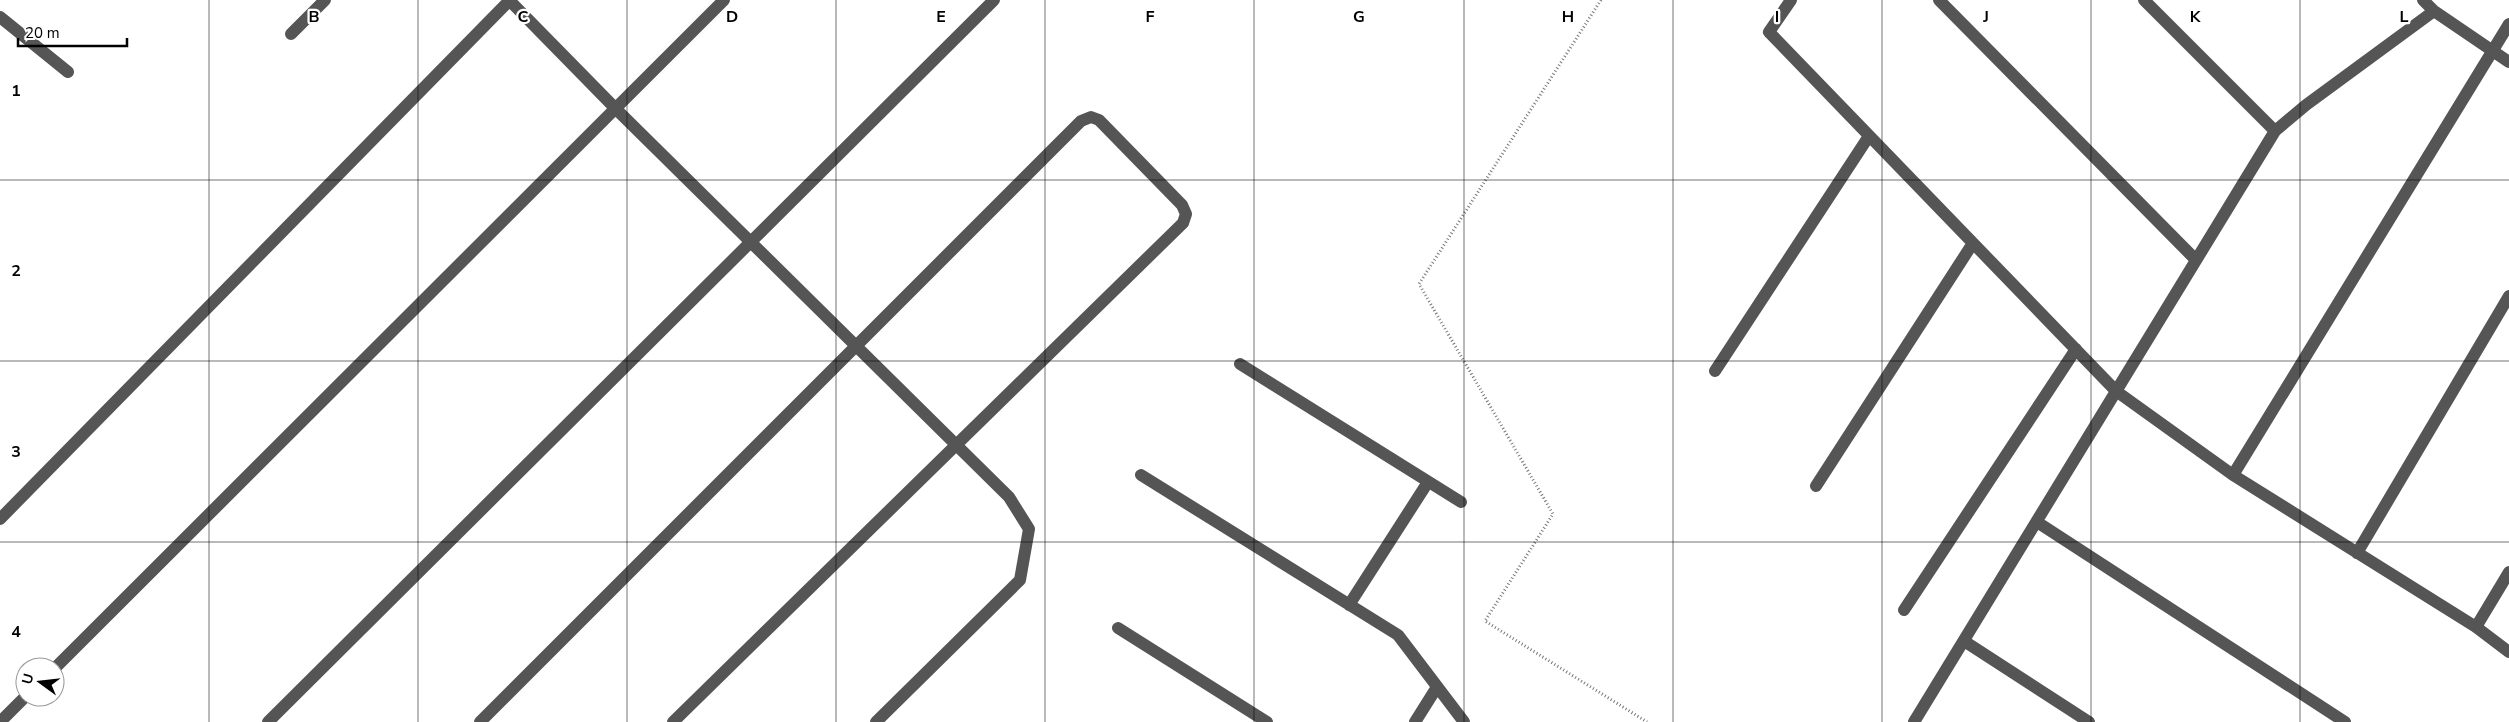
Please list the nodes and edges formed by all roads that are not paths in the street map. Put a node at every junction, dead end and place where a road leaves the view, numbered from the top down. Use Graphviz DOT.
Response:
graph roads {
  1 [pos="324,0"];
  2 [pos="509,0"];
  3 [pos="724,0"];
  4 [pos="994,0"];
  5 [pos="1791,0"];
  6 [pos="1939,0"];
  7 [pos="2144,0"];
  8 [pos="2423,0"];
  9 [pos="2434,11"];
  10 [pos="0,17"];
  11 [pos="2509,24"];
  12 [pos="291,34"];
  13 [pos="2492,50"];
  14 [pos="2509,62"];
  15 [pos="68,72"];
  16 [pos="616,109"];
  17 [pos="2275,131"];
  18 [pos="1869,136"];
  19 [pos="752,241"];
  20 [pos="1973,243"];
  21 [pos="2196,260"];
  22 [pos="2509,296"];
  23 [pos="856,345"];
  24 [pos="2076,350"];
  25 [pos="1240,364"];
  26 [pos="1715,371"];
  27 [pos="2116,391"];
  28 [pos="956,444"];
  29 [pos="1141,475"];
  30 [pos="2233,475"];
  31 [pos="1428,482"];
  32 [pos="1816,486"];
  33 [pos="1461,502"];
  34 [pos="0,519"];
  35 [pos="2037,522"];
  36 [pos="2357,553"];
  37 [pos="2509,572"];
  38 [pos="1349,605"];
  39 [pos="1904,610"];
  40 [pos="2476,627"];
  41 [pos="1118,628"];
  42 [pos="1964,641"];
  43 [pos="2509,652"];
  44 [pos="65,658"];
  45 [pos="1437,687"];
  46 [pos="15,707"];
  47 [pos="0,722"];
  48 [pos="268,722"];
  49 [pos="480,722"];
  50 [pos="674,722"];
  51 [pos="876,722"];
  52 [pos="1267,722"];
  53 [pos="1415,722"];
  54 [pos="1464,722"];
  55 [pos="1914,722"];
  56 [pos="2089,722"];
  57 [pos="2345,722"];
  1 -- 12 [label="street"];
  2 -- 16 [label="street"];
  2 -- 34 [label="street"];
  3 -- 16 [label="street"];
  4 -- 19 [label="street"];
  5 -- 18 [label="street"];
  6 -- 21 [label="street"];
  7 -- 17 [label="street"];
  8 -- 9 [label="street"];
  9 -- 13 [label="street"];
  9 -- 17 [label="street"];
  10 -- 15 [label="street"];
  11 -- 13 [label="street"];
  13 -- 14 [label="street"];
  13 -- 30 [label="street"];
  16 -- 19 [label="street"];
  16 -- 44 [label="street"];
  17 -- 21 [label="street"];
  18 -- 20 [label="street"];
  18 -- 26 [label="street"];
  19 -- 23 [label="street"];
  19 -- 48 [label="street"];
  20 -- 24 [label="street"];
  20 -- 32 [label="street"];
  21 -- 27 [label="street"];
  22 -- 36 [label="street"];
  23 -- 28 [label="street"];
  23 -- 28 [label="street"];
  23 -- 49 [label="street"];
  24 -- 27 [label="street"];
  24 -- 39 [label="street"];
  25 -- 31 [label="street"];
  27 -- 30 [label="street"];
  27 -- 35 [label="street"];
  28 -- 50 [label="street"];
  28 -- 51 [label="street"];
  29 -- 38 [label="street"];
  30 -- 36 [label="street"];
  31 -- 33 [label="street"];
  31 -- 38 [label="street"];
  35 -- 42 [label="street"];
  35 -- 57 [label="street"];
  36 -- 40 [label="street"];
  37 -- 40 [label="street"];
  38 -- 45 [label="street"];
  40 -- 43 [label="street"];
  41 -- 52 [label="street"];
  42 -- 55 [label="street"];
  42 -- 56 [label="street"];
  45 -- 53 [label="street"];
  45 -- 54 [label="street"];
  46 -- 47 [label="street"];
}
